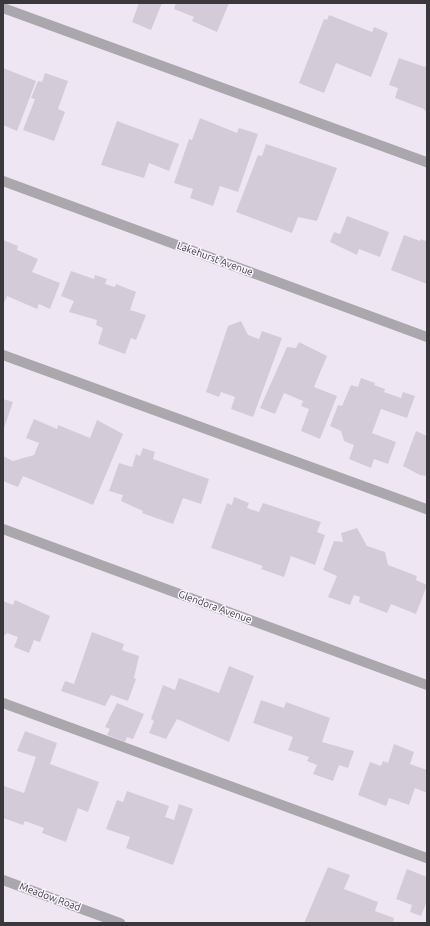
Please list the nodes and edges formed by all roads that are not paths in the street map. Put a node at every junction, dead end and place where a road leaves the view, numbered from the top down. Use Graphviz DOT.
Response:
graph roads {
  1 [pos="3,8"];
  2 [pos="427,162"];
  3 [pos="3,181"];
  4 [pos="427,337"];
  5 [pos="3,355"];
  6 [pos="427,509"];
  7 [pos="3,529"];
  8 [pos="427,685"];
  9 [pos="3,703"];
  10 [pos="427,858"];
  11 [pos="3,880"];
  12 [pos="120,923"];
  1 -- 2 [label="street"];
  3 -- 4 [label="street, Lakehurst Avenue"];
  5 -- 6 [label="street"];
  7 -- 8 [label="street, Glendora Avenue"];
  9 -- 10 [label="street"];
  11 -- 12 [label="street, Meadow Road"];
}
